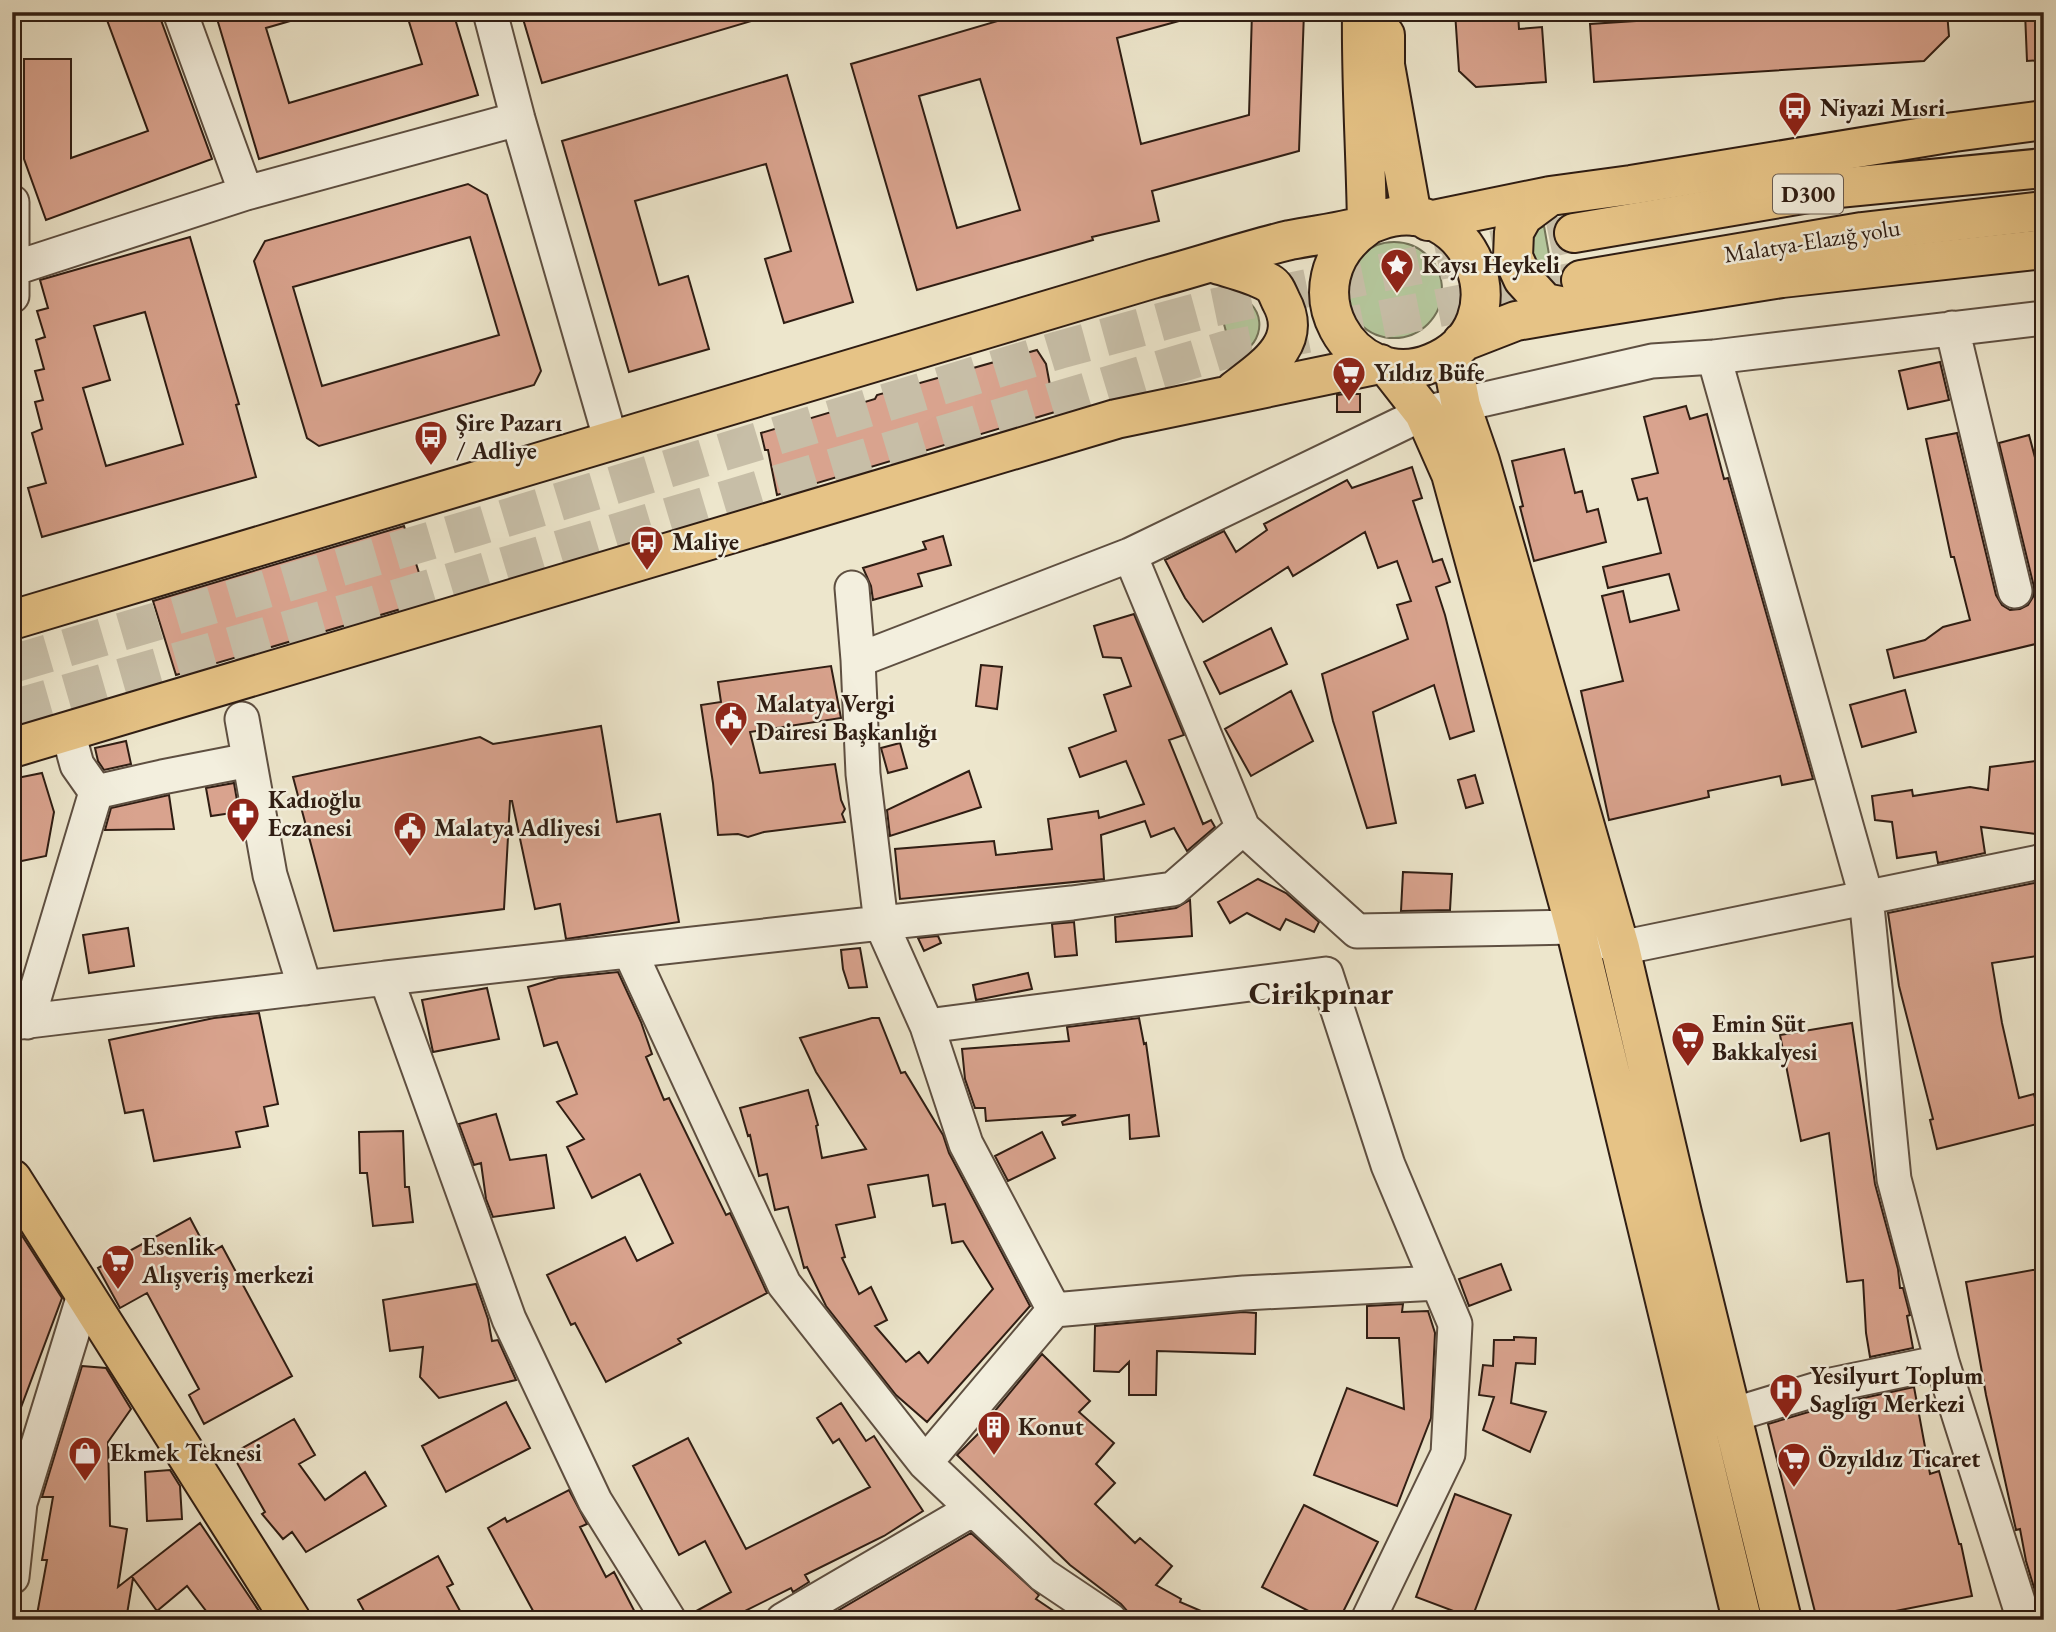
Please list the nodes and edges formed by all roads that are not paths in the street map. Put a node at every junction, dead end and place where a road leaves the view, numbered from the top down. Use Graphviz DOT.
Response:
graph roads {
  1 [pos="180,12"];
  2 [pos="490,12"];
  3 [pos="1362,12"];
  4 [pos="1385,12"];
  5 [pos="518,119"];
  6 [pos="2044,120"];
  7 [pos="2044,168"];
  8 [pos="246,193"];
  9 [pos="1550,196"];
  10 [pos="12,202"];
  11 [pos="2044,211"];
  12 [pos="1420,218"];
  13 [pos="1367,226"];
  14 [pos="1574,233"];
  15 [pos="2044,249"];
  16 [pos="1213,263"];
  17 [pos="13,278"];
  18 [pos="1581,295"];
  19 [pos="2044,318"];
  20 [pos="1952,328"];
  21 [pos="1457,348"];
  22 [pos="1714,357"];
  23 [pos="1384,365"];
  24 [pos="1230,394"];
  25 [pos="1442,410"];
  26 [pos="611,441"];
  27 [pos="1130,555"];
  28 [pos="852,588"];
  29 [pos="2015,591"];
  30 [pos="12,620"];
  31 [pos="858,660"];
  32 [pos="242,719"];
  33 [pos="68,732"];
  34 [pos="12,748"];
  35 [pos="249,760"];
  36 [pos="96,792"];
  37 [pos="1243,828"];
  38 [pos="2044,861"];
  39 [pos="1866,896"];
  40 [pos="881,923"];
  41 [pos="1574,927"];
  42 [pos="1357,931"];
  43 [pos="1620,948"];
  44 [pos="630,952"];
  45 [pos="1326,974"];
  46 [pos="386,978"];
  47 [pos="305,988"];
  48 [pos="20,1023"];
  49 [pos="927,1026"];
  50 [pos="12,1179"];
  51 [pos="1438,1283"];
  52 [pos="85,1295"];
  53 [pos="1054,1310"];
  54 [pos="1942,1362"];
  55 [pos="1732,1415"];
  56 [pos="24,1444"];
  57 [pos="925,1463"];
  58 [pos="973,1509"];
  59 [pos="12,1577"];
  60 [pos="290,1620"];
  61 [pos="669,1620"];
  62 [pos="783,1620"];
  63 [pos="1110,1620"];
  64 [pos="1368,1620"];
  65 [pos="1742,1620"];
  66 [pos="1782,1620"];
  67 [pos="2024,1620"];
  1 -- 8 [label="street"];
  2 -- 5 [label="street"];
  3 -- 13 [label="main road"];
  4 -- 12 [label="main road"];
  5 -- 8 [label="street"];
  5 -- 26 [label="street"];
  6 -- 9 [label="main road"];
  7 -- 14 [label="main road, D300"];
  8 -- 17 [label="street"];
  9 -- 12 [label="main road"];
  9 -- 18 [label="main road"];
  10 -- 17 [label="street"];
  11 -- 18 [label="main road, Malatya-Elazığ yolu / D300"];
  12 -- 13 [label="main road"];
  12 -- 21 [label="main road"];
  13 -- 16 [label="main road"];
  13 -- 23 [label="main road"];
  15 -- 18 [label="main road"];
  16 -- 24 [label="main road"];
  16 -- 26 [label="main road"];
  18 -- 21 [label="main road"];
  19 -- 20 [label="street"];
  20 -- 22 [label="street"];
  20 -- 29 [label="street"];
  21 -- 23 [label="main road"];
  21 -- 25 [label="main road"];
  22 -- 25 [label="street"];
  22 -- 39 [label="street"];
  23 -- 24 [label="main road"];
  23 -- 25 [label="main road"];
  24 -- 33 [label="main road"];
  25 -- 27 [label="street"];
  25 -- 41 [label="main road"];
  25 -- 43 [label="main road"];
  26 -- 30 [label="main road"];
  27 -- 31 [label="street"];
  27 -- 37 [label="street"];
  28 -- 31 [label="street"];
  31 -- 40 [label="street"];
  32 -- 35 [label="street"];
  33 -- 34 [label="main road"];
  33 -- 36 [label="street"];
  35 -- 36 [label="street"];
  35 -- 47 [label="street"];
  36 -- 48 [label="street"];
  37 -- 40 [label="street"];
  37 -- 42 [label="street"];
  38 -- 39 [label="street"];
  39 -- 43 [label="street"];
  39 -- 54 [label="street"];
  40 -- 44 [label="street"];
  40 -- 49 [label="street"];
  41 -- 42 [label="street"];
  41 -- 43 [label="street"];
  41 -- 65 [label="main road"];
  42 -- 45 [label="street"];
  43 -- 55 [label="main road"];
  44 -- 46 [label="street"];
  44 -- 57 [label="street"];
  45 -- 49 [label="street"];
  45 -- 51 [label="street"];
  46 -- 47 [label="street"];
  46 -- 61 [label="street"];
  47 -- 48 [label="street"];
  49 -- 53 [label="street"];
  50 -- 52 [label="main road"];
  51 -- 53 [label="street"];
  51 -- 64 [label="street"];
  52 -- 56 [label="street"];
  52 -- 60 [label="main road"];
  53 -- 57 [label="street"];
  54 -- 55 [label="street"];
  54 -- 67 [label="street"];
  55 -- 66 [label="main road"];
  56 -- 59 [label="street"];
  57 -- 58 [label="street"];
  58 -- 62 [label="street"];
  58 -- 63 [label="street"];
}
